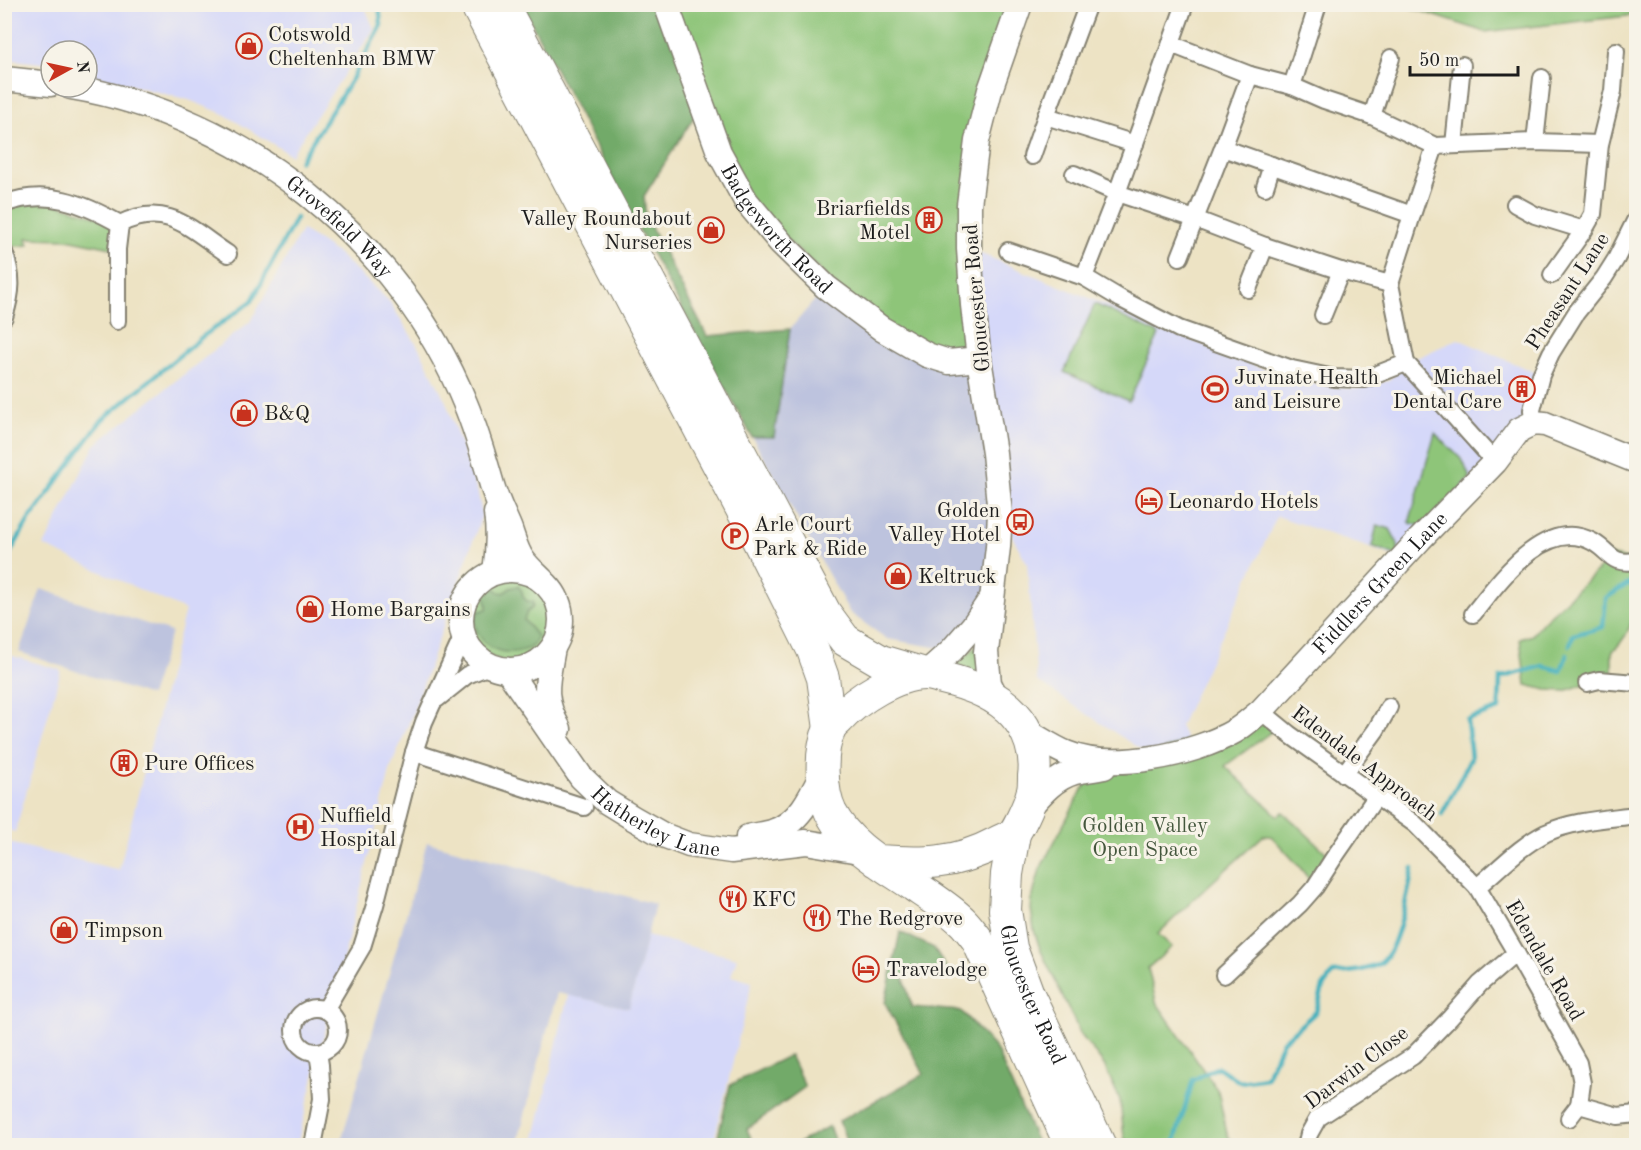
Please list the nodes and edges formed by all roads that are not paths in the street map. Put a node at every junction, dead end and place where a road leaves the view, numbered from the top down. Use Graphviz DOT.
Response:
graph roads {
  1 [pos="476,4"];
  2 [pos="502,4"];
  3 [pos="666,4"];
  4 [pos="1020,4"];
  5 [pos="1088,4"];
  6 [pos="1185,4"];
  7 [pos="1318,4"];
  8 [pos="1171,44"];
  9 [pos="1616,51"];
  10 [pos="1391,58"];
  11 [pos="1462,65"];
  12 [pos="1250,75"];
  13 [pos="4,78"];
  14 [pos="1542,78"];
  15 [pos="39,82"];
  16 [pos="1292,86"];
  17 [pos="99,94"];
  18 [pos="1046,116"];
  19 [pos="1372,116"];
  20 [pos="1535,142"];
  21 [pos="1135,144"];
  22 [pos="1600,144"];
  23 [pos="1454,145"];
  24 [pos="1435,146"];
  25 [pos="1223,148"];
  26 [pos="1032,156"];
  27 [pos="1272,165"];
  28 [pos="1074,174"];
  29 [pos="1265,187"];
  30 [pos="1118,193"];
  31 [pos="4,204"];
  32 [pos="1515,204"];
  33 [pos="1412,214"];
  34 [pos="1195,219"];
  35 [pos="1636,219"];
  36 [pos="120,224"];
  37 [pos="1584,230"];
  38 [pos="1265,246"];
  39 [pos="1008,251"];
  40 [pos="4,252"];
  41 [pos="228,254"];
  42 [pos="1180,257"];
  43 [pos="1341,271"];
  44 [pos="1552,275"];
  45 [pos="1084,277"];
  46 [pos="1390,284"];
  47 [pos="1248,289"];
  48 [pos="1323,315"];
  49 [pos="4,317"];
  50 [pos="117,321"];
  51 [pos="979,359"];
  52 [pos="1406,363"];
  53 [pos="1533,423"];
  54 [pos="1636,461"];
  55 [pos="1495,462"];
  56 [pos="492,486"];
  57 [pos="1636,561"];
  58 [pos="495,572"];
  59 [pos="542,580"];
  60 [pos="992,598"];
  61 [pos="1473,614"];
  62 [pos="463,636"];
  63 [pos="553,648"];
  64 [pos="498,668"];
  65 [pos="926,674"];
  66 [pos="1587,683"];
  67 [pos="1636,683"];
  68 [pos="997,699"];
  69 [pos="435,700"];
  70 [pos="1389,706"];
  71 [pos="1261,711"];
  72 [pos="830,729"];
  73 [pos="1026,731"];
  74 [pos="414,752"];
  75 [pos="1114,762"];
  76 [pos="822,774"];
  77 [pos="1344,774"];
  78 [pos="1376,797"];
  79 [pos="584,807"];
  80 [pos="1636,815"];
  81 [pos="1019,824"];
  82 [pos="1440,851"];
  83 [pos="871,856"];
  84 [pos="1477,887"];
  85 [pos="1516,953"];
  86 [pos="1224,975"];
  87 [pos="325,1010"];
  88 [pos="318,1052"];
  89 [pos="1636,1114"];
  90 [pos="312,1146"];
  91 [pos="1071,1146"];
  92 [pos="1100,1146"];
  93 [pos="1306,1146"];
  1 -- 72 [label="highway"];
  2 -- 65 [label="highway"];
  3 -- 51 [label="street, Badgeworth Road"];
  4 -- 51 [label="street, Gloucester Road"];
  5 -- 18 [label="street"];
  6 -- 8 [label="street"];
  7 -- 16 [label="street"];
  8 -- 12 [label="street"];
  8 -- 21 [label="street"];
  9 -- 22 [label="street"];
  10 -- 19 [label="street"];
  11 -- 23 [label="street"];
  12 -- 16 [label="street"];
  12 -- 25 [label="street"];
  13 -- 15 [label="street"];
  14 -- 20 [label="street"];
  16 -- 19 [label="street"];
  17 -- 56 [label="street, Grovefield Way"];
  18 -- 21 [label="street"];
  18 -- 26 [label="street"];
  19 -- 24 [label="street"];
  20 -- 22 [label="street"];
  20 -- 23 [label="street"];
  21 -- 30 [label="street"];
  22 -- 37 [label="street"];
  23 -- 24 [label="street"];
  24 -- 33 [label="street"];
  25 -- 27 [label="street"];
  25 -- 34 [label="street"];
  27 -- 29 [label="street"];
  27 -- 33 [label="street"];
  28 -- 30 [label="street"];
  30 -- 34 [label="street"];
  30 -- 45 [label="street"];
  31 -- 36 [label="street"];
  32 -- 37 [label="street"];
  33 -- 46 [label="street"];
  34 -- 38 [label="street"];
  34 -- 42 [label="street"];
  35 -- 53 [label="street, Pheasant Lane"];
  36 -- 41 [label="street"];
  36 -- 50 [label="street"];
  37 -- 44 [label="street"];
  38 -- 43 [label="street"];
  38 -- 47 [label="street"];
  39 -- 45 [label="street"];
  40 -- 49 [label="street"];
  43 -- 46 [label="street"];
  43 -- 48 [label="street"];
  45 -- 52 [label="street"];
  46 -- 52 [label="street"];
  51 -- 60 [label="street, Gloucester Road"];
  52 -- 55 [label="street"];
  53 -- 54 [label="street"];
  53 -- 55 [label="street, Fiddlers Green Lane"];
  55 -- 71 [label="street, Fiddlers Green Lane"];
  56 -- 58 [label="street, Grovefield Way"];
  56 -- 59 [label="street, Grovefield Way"];
  57 -- 61 [label="street"];
  58 -- 59 [label="street"];
  58 -- 62 [label="street"];
  59 -- 63 [label="street"];
  60 -- 65 [label="street, Gloucester Road"];
  60 -- 68 [label="street, Gloucester Road"];
  62 -- 64 [label="street"];
  62 -- 69 [label="street"];
  63 -- 64 [label="street"];
  63 -- 76 [label="street, Hatherley Lane"];
  64 -- 69 [label="street"];
  64 -- 83 [label="street, Hatherley Lane"];
  65 -- 68 [label="highway"];
  65 -- 72 [label="highway"];
  66 -- 67 [label="street"];
  68 -- 73 [label="highway"];
  69 -- 74 [label="street"];
  70 -- 77 [label="street"];
  71 -- 75 [label="street, Fiddlers Green Lane"];
  71 -- 77 [label="street, Edendale Approach"];
  72 -- 76 [label="highway"];
  73 -- 75 [label="street, Fiddlers Green Lane"];
  73 -- 81 [label="highway"];
  74 -- 79 [label="street, Hatherley Lane"];
  74 -- 87 [label="street"];
  75 -- 81 [label="street, Fiddlers Green Lane"];
  76 -- 83 [label="highway"];
  77 -- 78 [label="street, Edendale Approach"];
  78 -- 82 [label="street, Edendale Approach"];
  78 -- 86 [label="street"];
  80 -- 84 [label="street"];
  81 -- 83 [label="highway"];
  81 -- 92 [label="highway, Gloucester Road"];
  82 -- 84 [label="street, Edendale Road"];
  83 -- 91 [label="highway"];
  84 -- 85 [label="street, Edendale Road"];
  85 -- 89 [label="street, Edendale Road"];
  85 -- 93 [label="street, Darwin Close"];
  87 -- 88 [label="street"];
  87 -- 88 [label="street"];
  88 -- 90 [label="street"];
}
